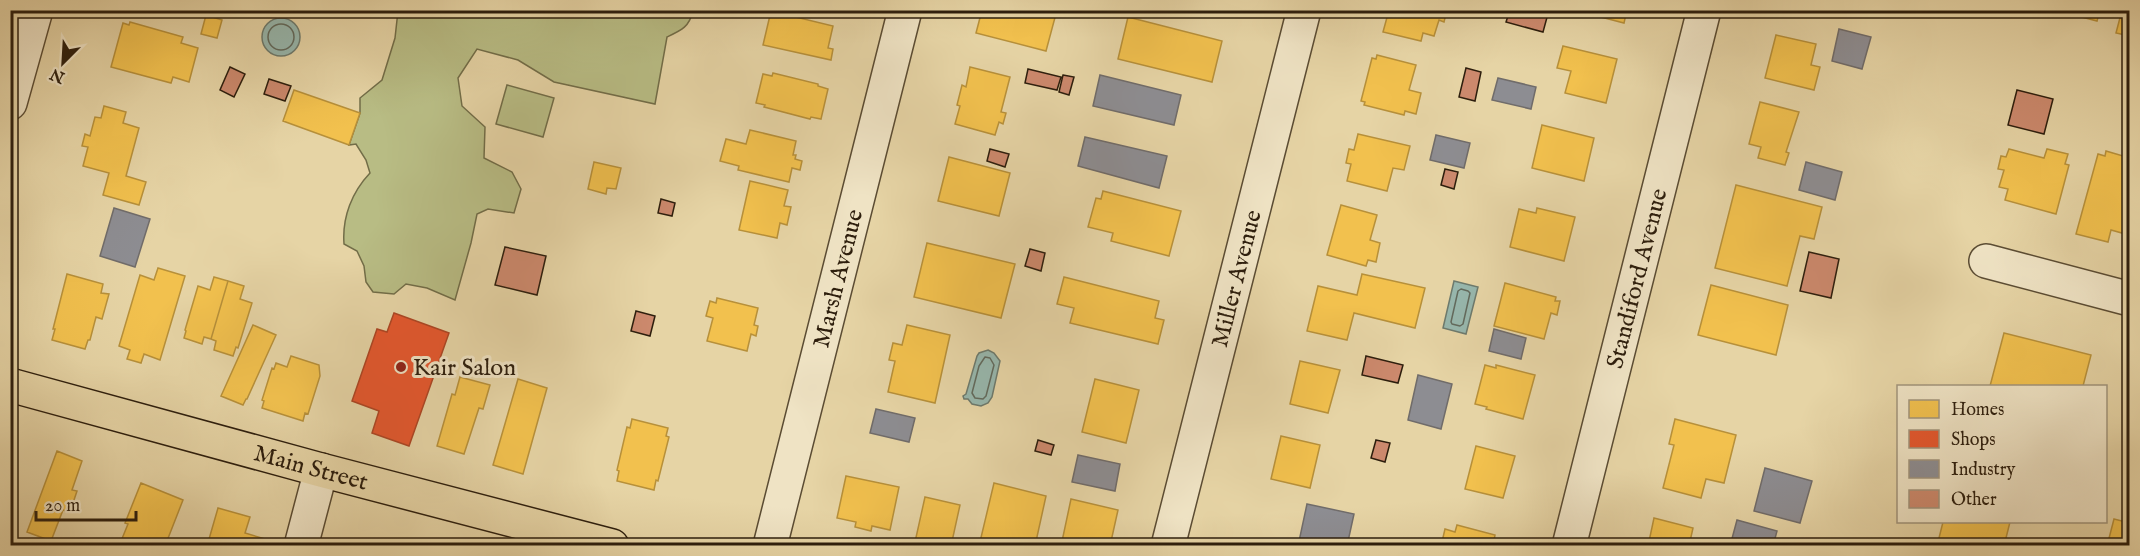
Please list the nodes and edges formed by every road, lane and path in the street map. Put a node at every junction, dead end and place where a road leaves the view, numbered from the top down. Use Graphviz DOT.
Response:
graph roads {
  1 [pos="36,10"];
  2 [pos="905,10"];
  3 [pos="1304,10"];
  4 [pos="1704,10"];
  5 [pos="10,103"];
  6 [pos="1986,261"];
  7 [pos="2130,300"];
  8 [pos="10,385"];
  9 [pos="321,470"];
  10 [pos="603,544"];
  11 [pos="301,546"];
  12 [pos="770,546"];
  13 [pos="1168,546"];
  14 [pos="1569,546"];
  1 -- 5 [label="street"];
  2 -- 12 [label="street, Marsh Avenue"];
  3 -- 13 [label="street, Miller Avenue"];
  4 -- 14 [label="street, Standiford Avenue"];
  6 -- 7 [label="street"];
  8 -- 9 [label="main road, Main Street"];
  9 -- 10 [label="main road, Main Street"];
  9 -- 11 [label="street"];
}
